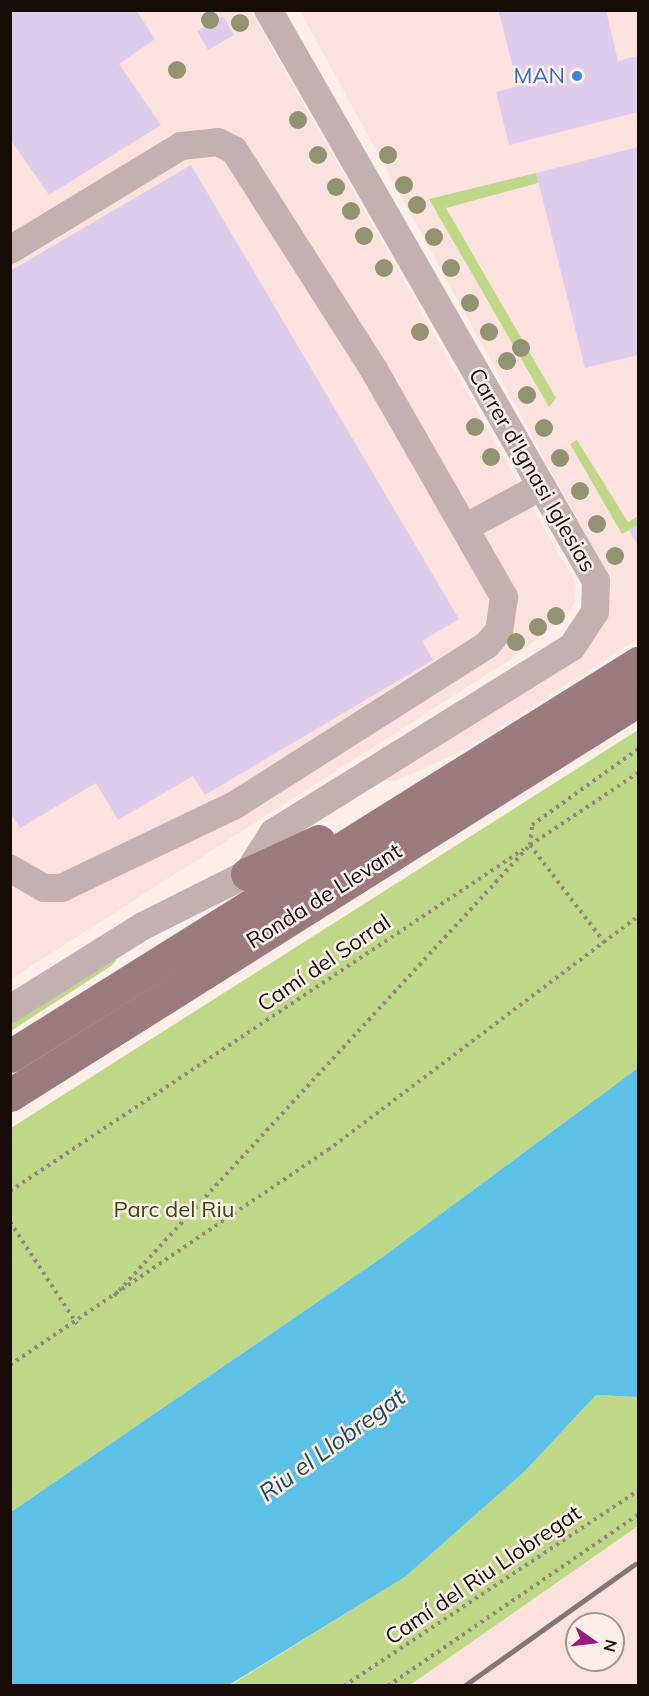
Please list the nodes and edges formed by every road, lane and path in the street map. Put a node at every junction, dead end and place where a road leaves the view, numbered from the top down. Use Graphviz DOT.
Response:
graph roads {
  1 [pos="268,10"];
  2 [pos="10,250"];
  3 [pos="542,486"];
  4 [pos="468,526"];
  5 [pos="639,663"];
  6 [pos="639,700"];
  7 [pos="639,749"];
  8 [pos="639,773"];
  9 [pos="438,786"];
  10 [pos="530,845"];
  11 [pos="10,868"];
  12 [pos="247,874"];
  13 [pos="639,916"];
  14 [pos="604,943"];
  15 [pos="10,1009"];
  16 [pos="10,1056"];
  17 [pos="10,1095"];
  18 [pos="10,1191"];
  19 [pos="10,1221"];
  20 [pos="110,1301"];
  21 [pos="77,1324"];
  22 [pos="10,1365"];
  23 [pos="639,1491"];
  24 [pos="639,1515"];
  25 [pos="344,1686"];
  26 [pos="387,1686"];
  1 -- 3 [label="street, Carrer d'Ignasi Iglesias"];
  2 -- 4 [label="street"];
  3 -- 4 [label="street"];
  3 -- 12 [label="street, Carrer d'Ignasi Iglesias"];
  4 -- 11 [label="street"];
  5 -- 9 [label="main road, Ronda de Llevant"];
  6 -- 17 [label="main road, Ronda de Llevant"];
  7 -- 10 [label="path"];
  8 -- 10 [label="path"];
  9 -- 12 [label="main road"];
  9 -- 16 [label="main road, Ronda de Llevant"];
  10 -- 14 [label="path"];
  10 -- 18 [label="path, Camí del Sorral"];
  10 -- 20 [label="path"];
  12 -- 15 [label="street"];
  13 -- 14 [label="path"];
  14 -- 20 [label="path"];
  19 -- 21 [label="path"];
  20 -- 21 [label="path"];
  21 -- 22 [label="path"];
  23 -- 25 [label="path, Camí del Riu Llobregat"];
  24 -- 26 [label="path"];
}
